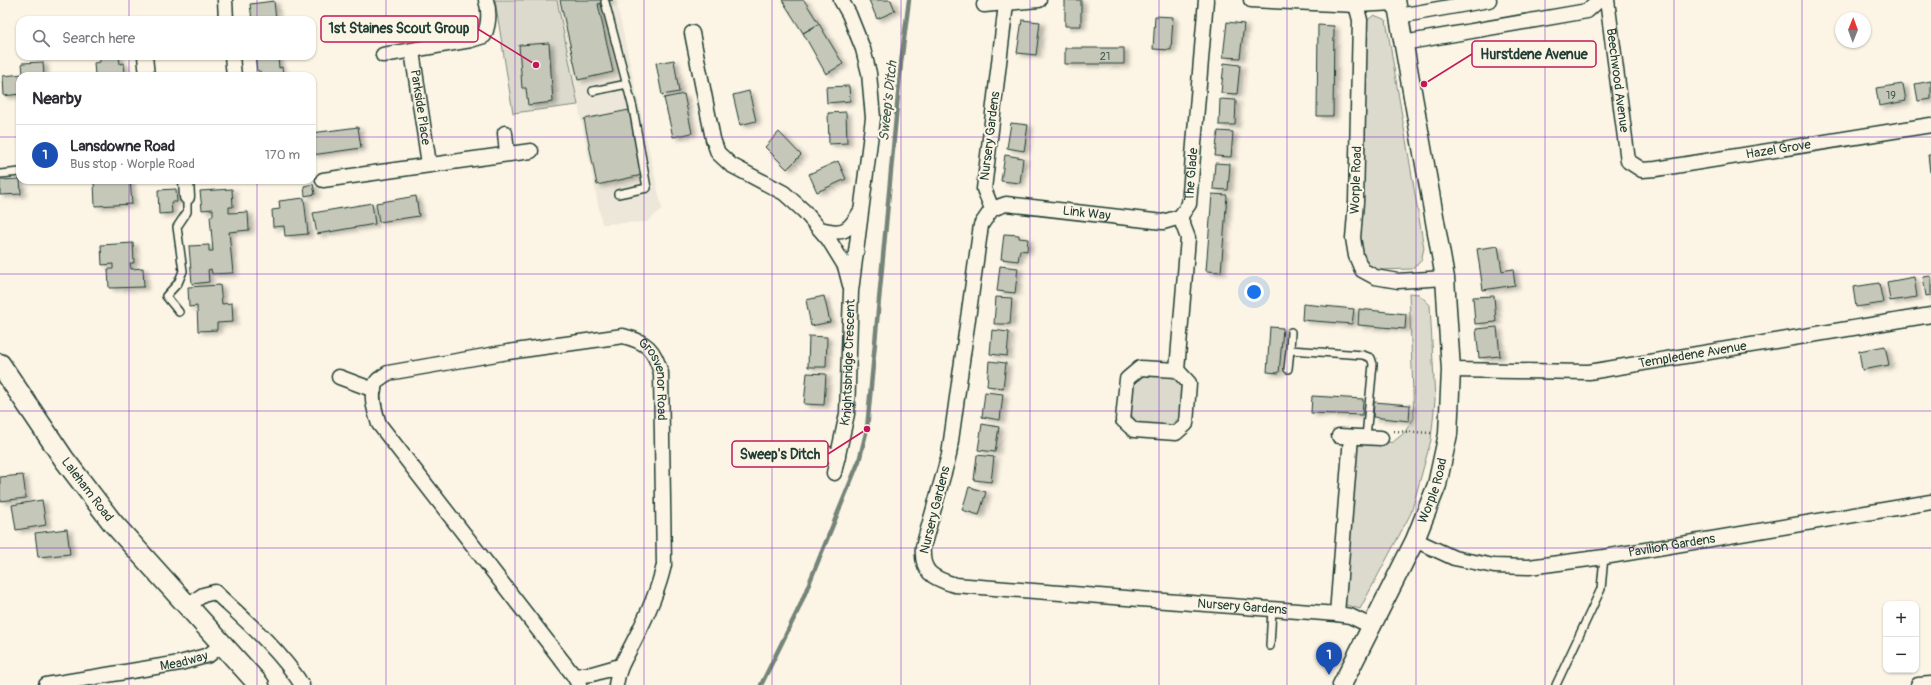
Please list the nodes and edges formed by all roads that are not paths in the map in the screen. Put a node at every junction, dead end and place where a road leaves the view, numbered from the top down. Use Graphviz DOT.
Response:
graph roads {
  1 [pos="225,0"];
  2 [pos="486,0"];
  3 [pos="841,0"];
  4 [pos="1039,0"];
  5 [pos="1206,0"];
  6 [pos="1251,0"];
  7 [pos="1489,0"];
  8 [pos="1599,0"];
  9 [pos="1607,0"];
  10 [pos="604,2"];
  11 [pos="1006,4"];
  12 [pos="984,5"];
  13 [pos="1356,5"];
  14 [pos="1397,6"];
  15 [pos="226,16"];
  16 [pos="692,33"];
  17 [pos="1403,42"];
  18 [pos="412,51"];
  19 [pos="383,55"];
  20 [pos="146,60"];
  21 [pos="232,60"];
  22 [pos="147,72"];
  23 [pos="234,72"];
  24 [pos="627,84"];
  25 [pos="593,91"];
  26 [pos="1931,125"];
  27 [pos="505,133"];
  28 [pos="531,151"];
  29 [pos="508,153"];
  30 [pos="1628,161"];
  31 [pos="429,164"];
  32 [pos="16,172"];
  33 [pos="0,174"];
  34 [pos="323,180"];
  35 [pos="186,184"];
  36 [pos="618,194"];
  37 [pos="187,196"];
  38 [pos="992,208"];
  39 [pos="861,210"];
  40 [pos="1180,217"];
  41 [pos="820,229"];
  42 [pos="1445,278"];
  43 [pos="851,291"];
  44 [pos="179,312"];
  45 [pos="1931,315"];
  46 [pos="1292,332"];
  47 [pos="1290,350"];
  48 [pos="0,364"];
  49 [pos="1288,369"];
  50 [pos="1177,370"];
  51 [pos="1451,370"];
  52 [pos="339,377"];
  53 [pos="374,390"];
  54 [pos="1366,437"];
  55 [pos="1382,438"];
  56 [pos="821,452"];
  57 [pos="838,457"];
  58 [pos="834,473"];
  59 [pos="1931,502"];
  60 [pos="1415,540"];
  61 [pos="1604,557"];
  62 [pos="187,606"];
  63 [pos="1272,609"];
  64 [pos="1337,614"];
  65 [pos="1373,626"];
  66 [pos="222,644"];
  67 [pos="1270,646"];
  68 [pos="620,666"];
  69 [pos="576,681"];
  70 [pos="1931,684"];
  71 [pos="46,685"];
  72 [pos="259,685"];
  73 [pos="302,685"];
  74 [pos="616,685"];
  75 [pos="1342,685"];
  76 [pos="1556,685"];
  77 [pos="1918,685"];
  1 -- 15 [label="street"];
  2 -- 18 [label="street, Parkside Place"];
  3 -- 39 [label="street, Knightsbridge Crescent"];
  4 -- 11 [label="street"];
  5 -- 40 [label="street, The Glade"];
  6 -- 13 [label="street"];
  7 -- 14 [label="street"];
  8 -- 17 [label="street"];
  9 -- 30 [label="street, Beechwood Avenue"];
  10 -- 24 [label="lane"];
  11 -- 12 [label="street"];
  11 -- 38 [label="street, Nursery Gardens"];
  13 -- 14 [label="street"];
  13 -- 42 [label="street, Worple Road"];
  14 -- 17 [label="street, Worple Road"];
  16 -- 41 [label="street, Knightsbridge Crescent"];
  17 -- 42 [label="street, Worple Road"];
  18 -- 19 [label="street, Parkside Place"];
  18 -- 31 [label="street, Parkside Place"];
  20 -- 22 [label="street"];
  21 -- 23 [label="street"];
  24 -- 25 [label="lane"];
  24 -- 36 [label="lane"];
  26 -- 30 [label="street, Hazel Grove"];
  27 -- 29 [label="street"];
  28 -- 29 [label="street, Parkside Place"];
  29 -- 31 [label="street, Parkside Place"];
  31 -- 34 [label="street, Parkside Place"];
  32 -- 33 [label="lane"];
  35 -- 37 [label="street"];
  37 -- 44 [label="lane"];
  38 -- 40 [label="street, Link Way"];
  38 -- 63 [label="street, Nursery Gardens"];
  39 -- 41 [label="street, Knightsbridge Crescent"];
  39 -- 43 [label="street, Knightsbridge Crescent"];
  40 -- 50 [label="street, The Glade"];
  41 -- 43 [label="street, Knightsbridge Crescent"];
  42 -- 51 [label="street, Worple Road"];
  43 -- 57 [label="street, Knightsbridge Crescent"];
  45 -- 51 [label="street, Templedene Avenue"];
  46 -- 47 [label="lane"];
  47 -- 49 [label="lane"];
  47 -- 54 [label="lane"];
  48 -- 62 [label="main road, Laleham Road"];
  50 -- 50 [label="street"];
  51 -- 60 [label="street, Worple Road"];
  52 -- 53 [label="street"];
  53 -- 68 [label="street, Grosvenor Road"];
  53 -- 69 [label="street"];
  54 -- 55 [label="street"];
  54 -- 64 [label="street"];
  56 -- 57 [label="street"];
  57 -- 58 [label="street, Knightsbridge Crescent"];
  59 -- 61 [label="street, Pavilion Gardens"];
  60 -- 61 [label="street, Pavilion Gardens"];
  60 -- 65 [label="street, Worple Road"];
  61 -- 76 [label="lane"];
  62 -- 66 [label="main road, Laleham Road"];
  62 -- 73 [label="street"];
  63 -- 64 [label="street, Nursery Gardens"];
  63 -- 67 [label="lane"];
  64 -- 65 [label="street, Nursery Gardens"];
  65 -- 75 [label="street, Worple Road"];
  66 -- 71 [label="street, Meadway"];
  66 -- 72 [label="main road, Laleham Road"];
  68 -- 69 [label="street"];
  68 -- 74 [label="street, Grosvenor Road"];
  70 -- 77 [label="street"];
}
